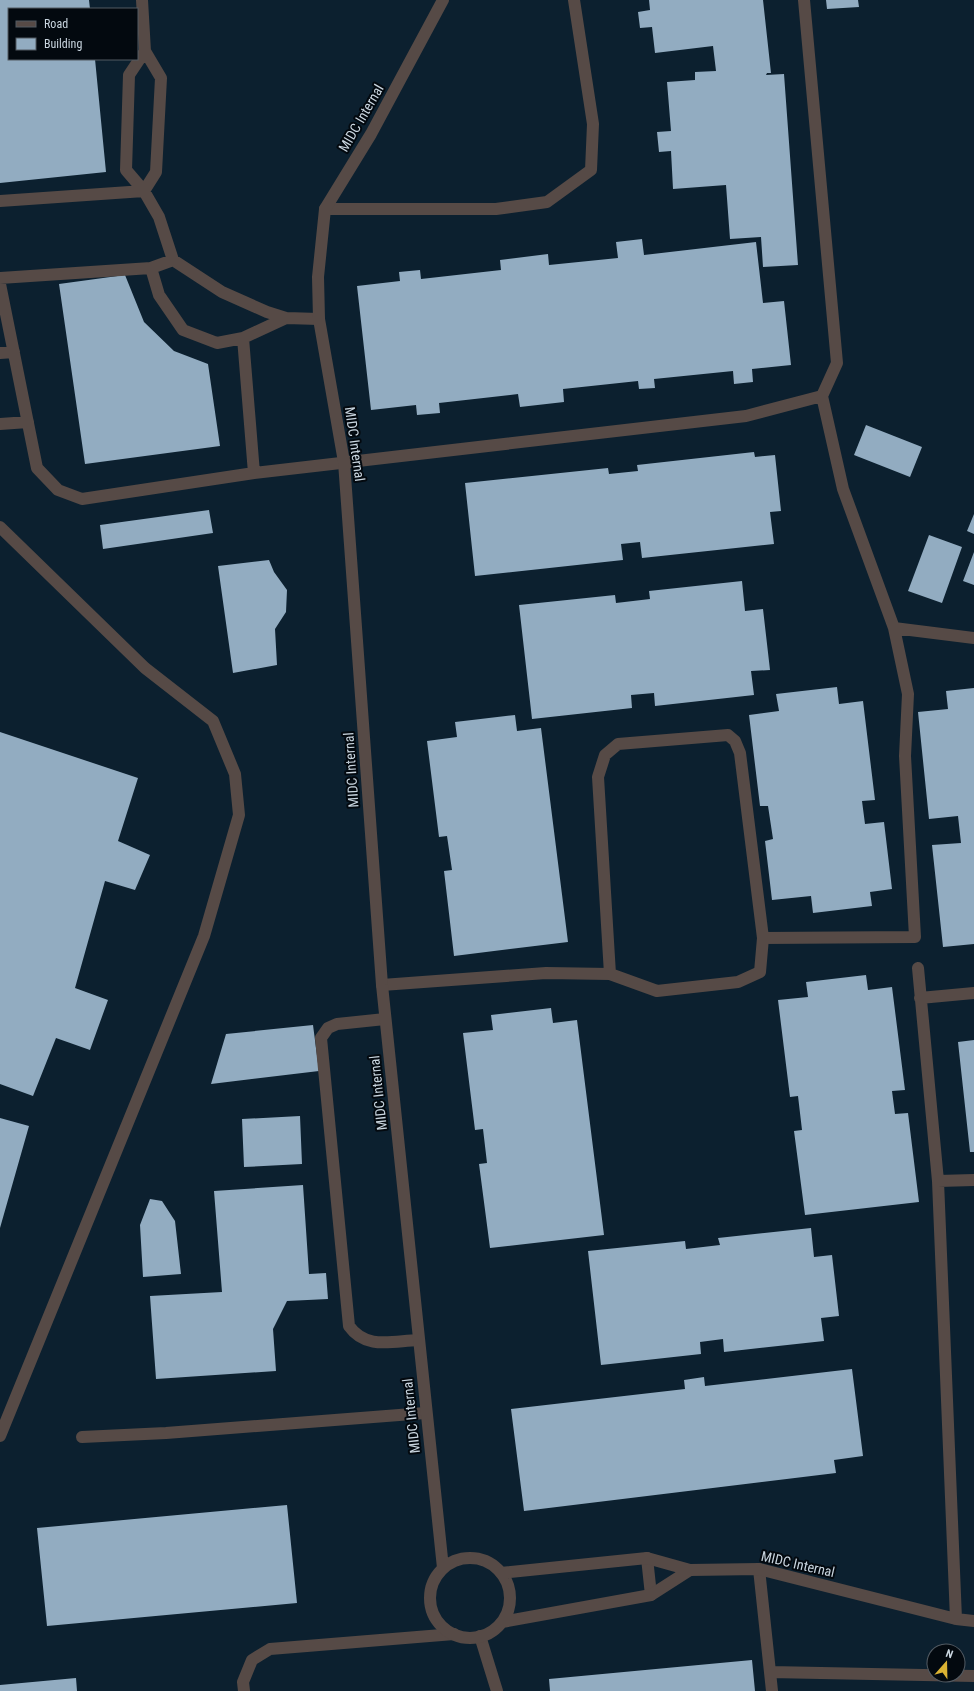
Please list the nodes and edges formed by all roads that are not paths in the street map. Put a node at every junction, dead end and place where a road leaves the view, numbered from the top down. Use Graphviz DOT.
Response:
graph roads {
  1 [pos="142,0"];
  2 [pos="443,0"];
  3 [pos="574,0"];
  4 [pos="804,0"];
  5 [pos="145,51"];
  6 [pos="144,190"];
  7 [pos="0,201"];
  8 [pos="325,209"];
  9 [pos="173,260"];
  10 [pos="151,268"];
  11 [pos="0,278"];
  12 [pos="0,284"];
  13 [pos="286,318"];
  14 [pos="319,319"];
  15 [pos="243,338"];
  16 [pos="14,352"];
  17 [pos="0,353"];
  18 [pos="822,396"];
  19 [pos="28,422"];
  20 [pos="0,424"];
  21 [pos="344,462"];
  22 [pos="254,473"];
  23 [pos="0,527"];
  24 [pos="894,628"];
  25 [pos="974,638"];
  26 [pos="763,938"];
  27 [pos="918,968"];
  28 [pos="610,974"];
  29 [pos="382,985"];
  30 [pos="974,993"];
  31 [pos="920,998"];
  32 [pos="385,1019"];
  33 [pos="974,1180"];
  34 [pos="938,1181"];
  35 [pos="418,1340"];
  36 [pos="426,1413"];
  37 [pos="0,1436"];
  38 [pos="82,1437"];
  39 [pos="647,1558"];
  40 [pos="443,1568"];
  41 [pos="759,1569"];
  42 [pos="690,1570"];
  43 [pos="501,1573"];
  44 [pos="651,1595"];
  45 [pos="956,1619"];
  46 [pos="974,1621"];
  47 [pos="502,1622"];
  48 [pos="454,1634"];
  49 [pos="480,1636"];
  50 [pos="770,1672"];
  51 [pos="974,1676"];
  52 [pos="244,1691"];
  53 [pos="497,1691"];
  54 [pos="772,1691"];
  1 -- 5 [label="street"];
  2 -- 8 [label="street, MIDC Internal"];
  3 -- 8 [label="street"];
  4 -- 18 [label="street"];
  5 -- 6 [label="street"];
  5 -- 6 [label="street"];
  6 -- 7 [label="street"];
  6 -- 9 [label="street"];
  8 -- 14 [label="street, MIDC Internal"];
  9 -- 10 [label="street"];
  9 -- 13 [label="street"];
  10 -- 11 [label="street"];
  10 -- 15 [label="street"];
  12 -- 16 [label="street"];
  13 -- 14 [label="street"];
  13 -- 15 [label="street"];
  14 -- 21 [label="street, MIDC Internal"];
  15 -- 22 [label="street"];
  16 -- 17 [label="street"];
  16 -- 19 [label="street"];
  18 -- 21 [label="street"];
  18 -- 24 [label="street"];
  19 -- 20 [label="street"];
  19 -- 22 [label="street"];
  21 -- 22 [label="street"];
  21 -- 29 [label="street, MIDC Internal"];
  23 -- 37 [label="street"];
  24 -- 25 [label="street"];
  24 -- 26 [label="street"];
  26 -- 28 [label="street"];
  26 -- 28 [label="street"];
  27 -- 31 [label="street"];
  28 -- 29 [label="street"];
  29 -- 32 [label="street, MIDC Internal"];
  30 -- 31 [label="street"];
  31 -- 34 [label="street"];
  32 -- 35 [label="street, MIDC Internal"];
  32 -- 35 [label="street"];
  33 -- 34 [label="street"];
  34 -- 45 [label="street"];
  35 -- 36 [label="street, MIDC Internal"];
  36 -- 38 [label="street"];
  36 -- 40 [label="street, MIDC Internal"];
  39 -- 42 [label="street, MIDC Internal"];
  39 -- 43 [label="street"];
  39 -- 44 [label="street"];
  40 -- 43 [label="street"];
  40 -- 48 [label="street"];
  41 -- 42 [label="street, MIDC Internal"];
  41 -- 45 [label="street, MIDC Internal"];
  41 -- 50 [label="street"];
  42 -- 44 [label="street"];
  43 -- 47 [label="street"];
  44 -- 47 [label="street"];
  45 -- 46 [label="street, MIDC Internal"];
  47 -- 49 [label="street"];
  48 -- 49 [label="street"];
  48 -- 52 [label="street"];
  49 -- 53 [label="street"];
  50 -- 51 [label="street"];
  50 -- 54 [label="street"];
}
